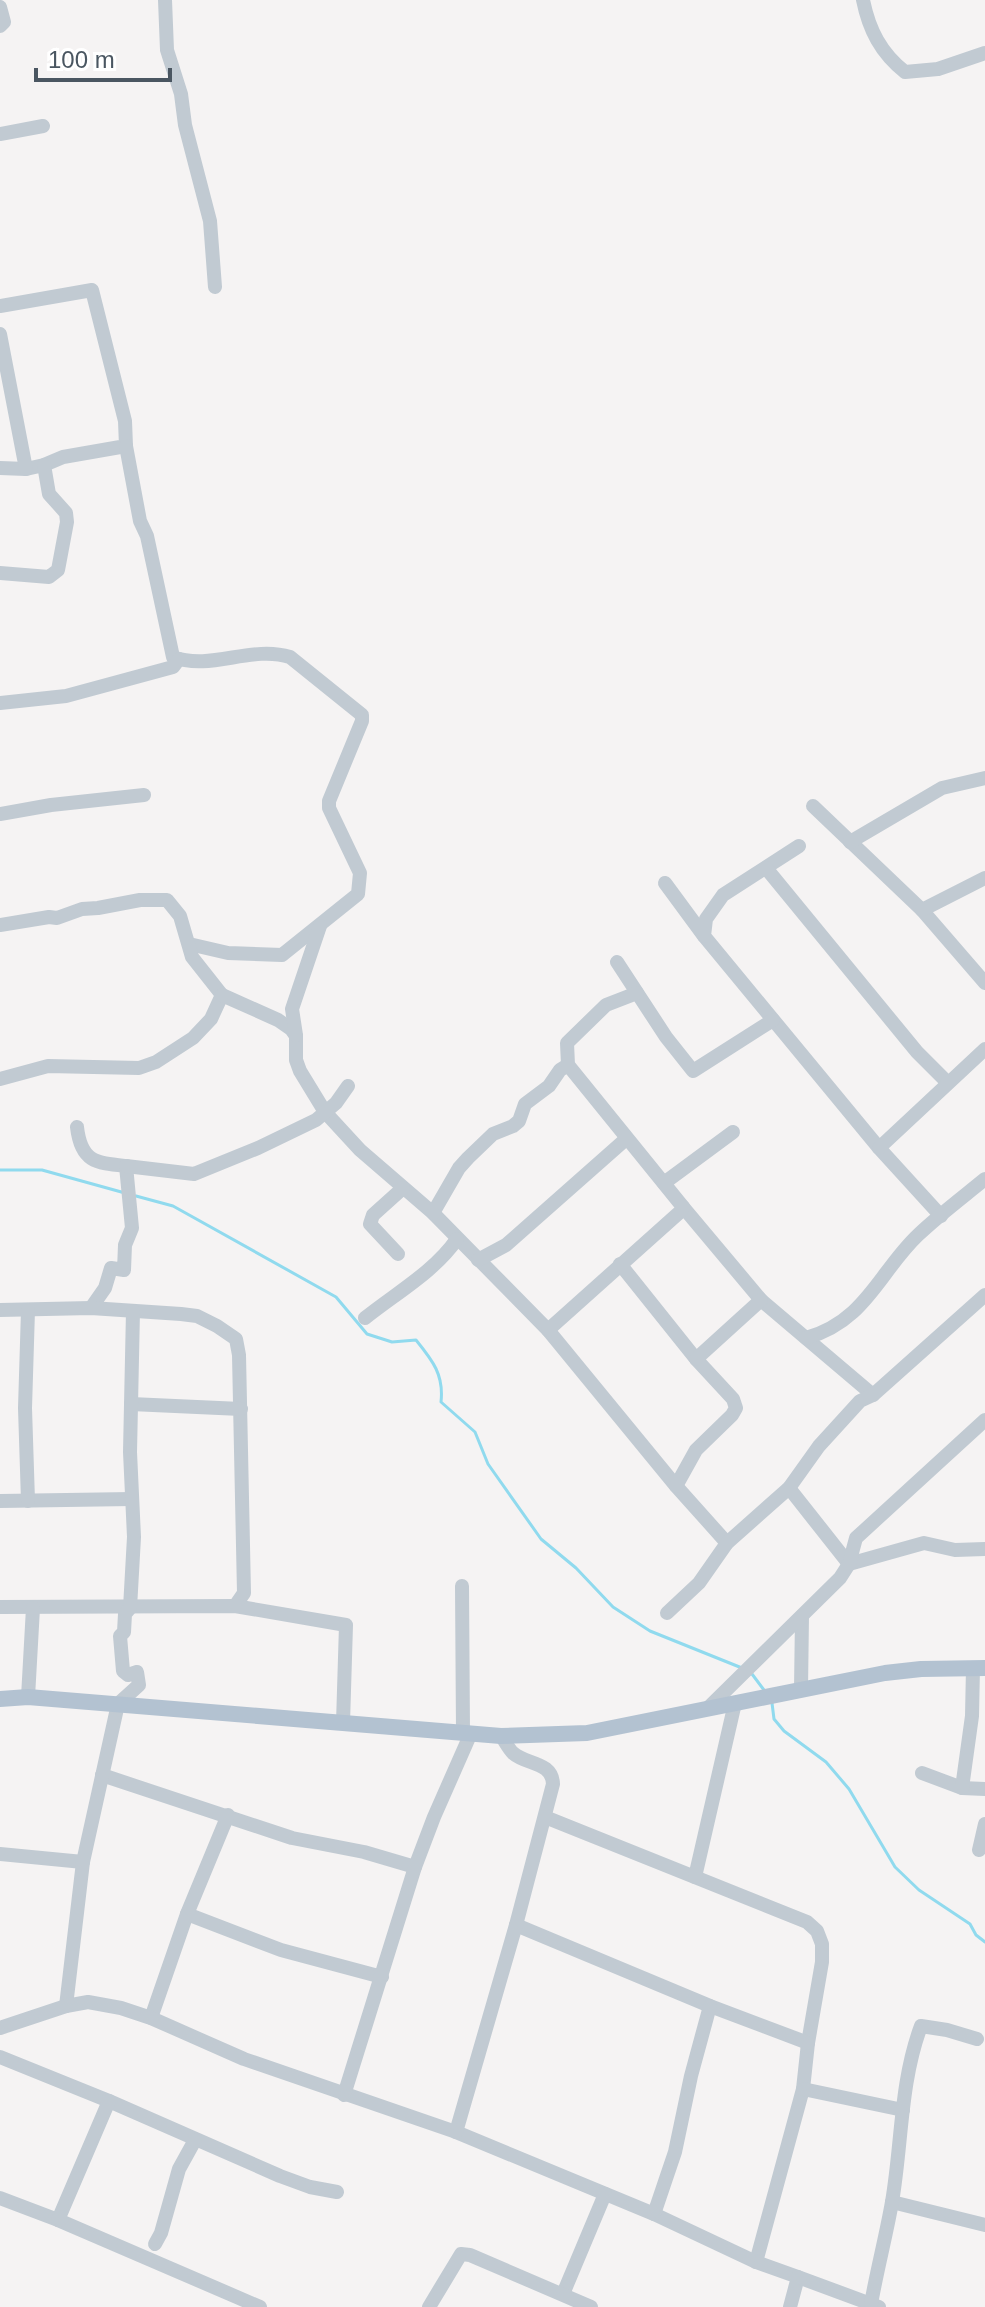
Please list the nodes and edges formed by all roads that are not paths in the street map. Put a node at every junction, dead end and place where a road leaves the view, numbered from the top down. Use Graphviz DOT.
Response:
graph roads {
  1 [pos="165,0"];
  2 [pos="863,0"];
  3 [pos="0,7"];
  4 [pos="0,26"];
  5 [pos="985,53"];
  6 [pos="43,126"];
  7 [pos="0,134"];
  8 [pos="215,287"];
  9 [pos="0,306"];
  10 [pos="0,334"];
  11 [pos="126,446"];
  12 [pos="44,465"];
  13 [pos="0,468"];
  14 [pos="26,469"];
  15 [pos="0,573"];
  16 [pos="179,659"];
  17 [pos="0,703"];
  18 [pos="985,778"];
  19 [pos="144,795"];
  20 [pos="813,806"];
  21 [pos="0,814"];
  22 [pos="850,842"];
  23 [pos="799,846"];
  24 [pos="766,868"];
  25 [pos="985,878"];
  26 [pos="665,883"];
  27 [pos="922,910"];
  28 [pos="0,925"];
  29 [pos="320,926"];
  30 [pos="704,936"];
  31 [pos="189,944"];
  32 [pos="617,962"];
  33 [pos="985,983"];
  34 [pos="637,993"];
  35 [pos="222,995"];
  36 [pos="773,1020"];
  37 [pos="296,1036"];
  38 [pos="985,1049"];
  39 [pos="568,1065"];
  40 [pos="0,1079"];
  41 [pos="947,1082"];
  42 [pos="348,1086"];
  43 [pos="325,1112"];
  44 [pos="77,1127"];
  45 [pos="733,1132"];
  46 [pos="626,1139"];
  47 [pos="879,1148"];
  48 [pos="126,1166"];
  49 [pos="985,1179"];
  50 [pos="664,1183"];
  51 [pos="403,1188"];
  52 [pos="683,1207"];
  53 [pos="433,1213"];
  54 [pos="941,1216"];
  55 [pos="457,1239"];
  56 [pos="398,1254"];
  57 [pos="478,1260"];
  58 [pos="620,1264"];
  59 [pos="985,1295"];
  60 [pos="761,1300"];
  61 [pos="91,1308"];
  62 [pos="0,1310"];
  63 [pos="28,1310"];
  64 [pos="133,1311"];
  65 [pos="365,1318"];
  66 [pos="548,1330"];
  67 [pos="806,1338"];
  68 [pos="696,1359"];
  69 [pos="873,1395"];
  70 [pos="131,1404"];
  71 [pos="241,1409"];
  72 [pos="985,1420"];
  73 [pos="676,1486"];
  74 [pos="789,1488"];
  75 [pos="132,1499"];
  76 [pos="0,1501"];
  77 [pos="28,1501"];
  78 [pos="727,1543"];
  79 [pos="985,1549"];
  80 [pos="849,1564"];
  81 [pos="462,1586"];
  82 [pos="235,1606"];
  83 [pos="0,1607"];
  84 [pos="33,1608"];
  85 [pos="130,1608"];
  86 [pos="667,1613"];
  87 [pos="802,1616"];
  88 [pos="979,1668"];
  89 [pos="801,1689"];
  90 [pos="28,1697"];
  91 [pos="0,1699"];
  92 [pos="735,1703"];
  93 [pos="118,1704"];
  94 [pos="707,1709"];
  95 [pos="343,1723"];
  96 [pos="467,1733"];
  97 [pos="501,1736"];
  98 [pos="922,1773"];
  99 [pos="102,1775"];
  100 [pos="962,1788"];
  101 [pos="985,1789"];
  102 [pos="228,1815"];
  103 [pos="545,1817"];
  104 [pos="985,1824"];
  105 [pos="979,1850"];
  106 [pos="0,1854"];
  107 [pos="83,1862"];
  108 [pos="415,1867"];
  109 [pos="695,1877"];
  110 [pos="187,1914"];
  111 [pos="516,1925"];
  112 [pos="382,1977"];
  113 [pos="66,2006"];
  114 [pos="710,2006"];
  115 [pos="151,2018"];
  116 [pos="0,2028"];
  117 [pos="977,2039"];
  118 [pos="808,2043"];
  119 [pos="0,2057"];
  120 [pos="803,2089"];
  121 [pos="344,2095"];
  122 [pos="109,2101"];
  123 [pos="903,2110"];
  124 [pos="456,2132"];
  125 [pos="195,2140"];
  126 [pos="337,2192"];
  127 [pos="605,2194"];
  128 [pos="0,2198"];
  129 [pos="892,2202"];
  130 [pos="654,2214"];
  131 [pos="58,2220"];
  132 [pos="985,2225"];
  133 [pos="155,2244"];
  134 [pos="756,2262"];
  135 [pos="798,2277"];
  136 [pos="563,2294"];
  137 [pos="875,2306"];
  138 [pos="260,2307"];
  139 [pos="429,2307"];
  140 [pos="591,2307"];
  141 [pos="790,2307"];
  1 -- 8 [label="street"];
  2 -- 5 [label="street"];
  3 -- 4 [label="street"];
  6 -- 7 [label="street"];
  9 -- 11 [label="street"];
  10 -- 14 [label="street"];
  11 -- 12 [label="street"];
  11 -- 16 [label="street"];
  12 -- 14 [label="street"];
  12 -- 15 [label="street"];
  13 -- 14 [label="street"];
  16 -- 17 [label="street"];
  16 -- 29 [label="street"];
  18 -- 22 [label="street"];
  19 -- 21 [label="street"];
  20 -- 22 [label="street"];
  22 -- 27 [label="street"];
  23 -- 24 [label="street"];
  24 -- 30 [label="street"];
  24 -- 41 [label="street"];
  25 -- 27 [label="street"];
  26 -- 30 [label="street"];
  27 -- 33 [label="street"];
  28 -- 31 [label="street"];
  29 -- 31 [label="street"];
  29 -- 37 [label="street"];
  30 -- 36 [label="street"];
  31 -- 35 [label="street"];
  32 -- 34 [label="street"];
  34 -- 36 [label="street"];
  34 -- 39 [label="street"];
  35 -- 37 [label="street"];
  35 -- 40 [label="street"];
  36 -- 47 [label="street"];
  37 -- 43 [label="street"];
  38 -- 41 [label="street"];
  39 -- 46 [label="street"];
  39 -- 53 [label="street"];
  41 -- 47 [label="street"];
  42 -- 43 [label="street"];
  43 -- 48 [label="street"];
  43 -- 51 [label="street"];
  44 -- 48 [label="street"];
  45 -- 50 [label="street"];
  46 -- 50 [label="street"];
  46 -- 57 [label="street"];
  47 -- 54 [label="street"];
  48 -- 61 [label="street"];
  49 -- 54 [label="street"];
  50 -- 52 [label="street"];
  51 -- 53 [label="street"];
  51 -- 56 [label="street"];
  52 -- 58 [label="street"];
  52 -- 60 [label="street"];
  53 -- 55 [label="street"];
  54 -- 67 [label="street"];
  55 -- 57 [label="street"];
  55 -- 65 [label="street"];
  57 -- 66 [label="street"];
  58 -- 66 [label="street"];
  58 -- 68 [label="street"];
  59 -- 69 [label="street"];
  60 -- 67 [label="street"];
  60 -- 68 [label="street"];
  61 -- 63 [label="street"];
  61 -- 64 [label="street"];
  62 -- 63 [label="street"];
  63 -- 77 [label="street"];
  64 -- 70 [label="street"];
  64 -- 71 [label="street"];
  66 -- 73 [label="street"];
  67 -- 69 [label="street"];
  68 -- 73 [label="street"];
  69 -- 74 [label="street"];
  70 -- 71 [label="street"];
  70 -- 75 [label="street"];
  71 -- 82 [label="street"];
  72 -- 80 [label="street"];
  73 -- 78 [label="street"];
  74 -- 78 [label="street"];
  74 -- 80 [label="street"];
  75 -- 77 [label="street"];
  75 -- 85 [label="street"];
  76 -- 77 [label="street"];
  78 -- 86 [label="street"];
  79 -- 80 [label="street"];
  80 -- 87 [label="street"];
  81 -- 96 [label="street"];
  82 -- 85 [label="street"];
  82 -- 95 [label="street"];
  83 -- 84 [label="street"];
  84 -- 85 [label="street"];
  84 -- 90 [label="street"];
  85 -- 93 [label="street"];
  87 -- 89 [label="street"];
  87 -- 94 [label="street"];
  88 -- 89 [label="main road"];
  88 -- 100 [label="street"];
  89 -- 92 [label="main road"];
  90 -- 91 [label="main road"];
  90 -- 93 [label="main road"];
  92 -- 94 [label="main road"];
  92 -- 109 [label="street"];
  93 -- 95 [label="main road"];
  93 -- 99 [label="street"];
  94 -- 97 [label="main road"];
  95 -- 96 [label="main road"];
  96 -- 97 [label="main road"];
  96 -- 108 [label="street"];
  97 -- 103 [label="street"];
  98 -- 100 [label="street"];
  99 -- 102 [label="street"];
  99 -- 107 [label="street"];
  100 -- 101 [label="street"];
  102 -- 108 [label="street"];
  102 -- 110 [label="street"];
  103 -- 109 [label="street"];
  103 -- 111 [label="street"];
  104 -- 105 [label="street"];
  106 -- 107 [label="street"];
  107 -- 113 [label="street"];
  108 -- 112 [label="street"];
  109 -- 118 [label="street"];
  110 -- 112 [label="street"];
  110 -- 115 [label="street"];
  111 -- 114 [label="street"];
  111 -- 124 [label="street"];
  112 -- 121 [label="street"];
  113 -- 115 [label="street"];
  113 -- 116 [label="street"];
  114 -- 118 [label="street"];
  114 -- 130 [label="street"];
  115 -- 121 [label="street"];
  117 -- 123 [label="street"];
  118 -- 120 [label="street"];
  119 -- 122 [label="street"];
  120 -- 123 [label="street"];
  120 -- 134 [label="street"];
  121 -- 124 [label="street"];
  122 -- 125 [label="street"];
  122 -- 131 [label="street"];
  123 -- 129 [label="street"];
  124 -- 127 [label="street"];
  125 -- 126 [label="street"];
  125 -- 133 [label="street"];
  127 -- 130 [label="street"];
  127 -- 136 [label="street"];
  128 -- 131 [label="street"];
  129 -- 132 [label="street"];
  129 -- 137 [label="street"];
  130 -- 134 [label="street"];
  131 -- 138 [label="street"];
  134 -- 135 [label="street"];
  135 -- 137 [label="street"];
  135 -- 141 [label="street"];
  136 -- 139 [label="street"];
  136 -- 140 [label="street"];
}
